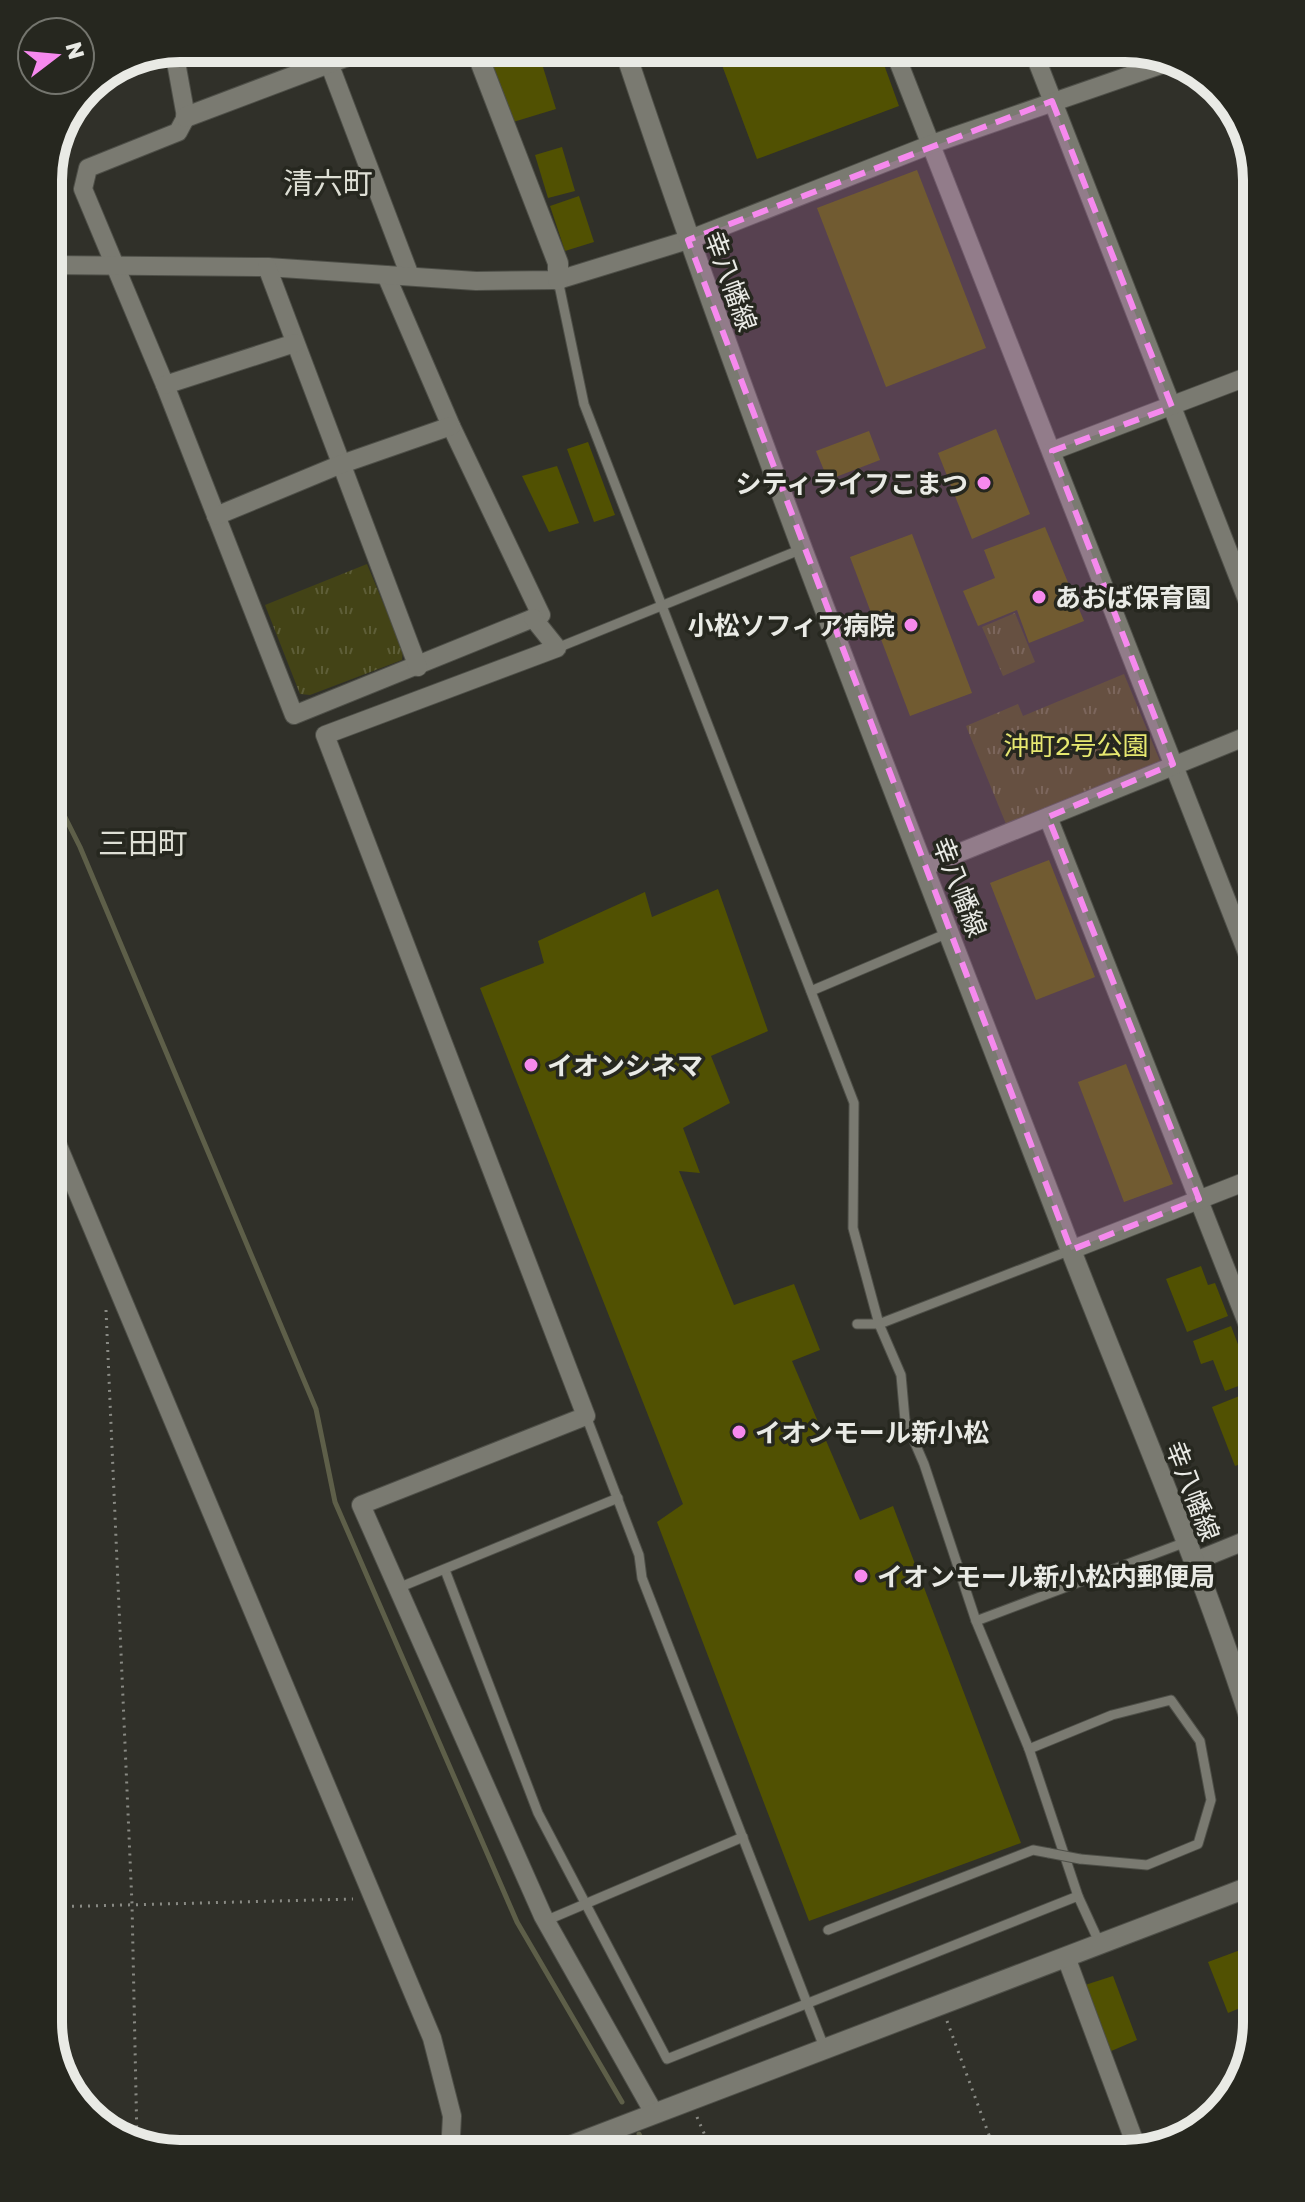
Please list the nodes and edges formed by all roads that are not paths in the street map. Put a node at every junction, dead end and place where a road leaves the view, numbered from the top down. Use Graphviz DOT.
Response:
graph roads {
  1 [pos="176,62"];
  2 [pos="480,62"];
  3 [pos="629,62"];
  4 [pos="899,62"];
  5 [pos="1037,62"];
  6 [pos="329,63"];
  7 [pos="1156,66"];
  8 [pos="1052,101"];
  9 [pos="186,117"];
  10 [pos="932,144"];
  11 [pos="688,240"];
  12 [pos="115,264"];
  13 [pos="62,265"];
  14 [pos="267,267"];
  15 [pos="386,275"];
  16 [pos="410,276"];
  17 [pos="558,280"];
  18 [pos="295,343"];
  19 [pos="1243,379"];
  20 [pos="165,385"];
  21 [pos="1172,407"];
  22 [pos="451,426"];
  23 [pos="1052,451"];
  24 [pos="339,465"];
  25 [pos="216,516"];
  26 [pos="803,549"];
  27 [pos="1243,589"];
  28 [pos="663,604"];
  29 [pos="533,618"];
  30 [pos="557,648"];
  31 [pos="418,667"];
  32 [pos="1243,737"];
  33 [pos="1173,764"];
  34 [pos="1048,817"];
  35 [pos="924,867"];
  36 [pos="949,932"];
  37 [pos="1243,942"];
  38 [pos="811,991"];
  39 [pos="62,1157"];
  40 [pos="1243,1182"];
  41 [pos="1199,1199"];
  42 [pos="1071,1250"];
  43 [pos="1243,1312"];
  44 [pos="857,1324"];
  45 [pos="879,1324"];
  46 [pos="586,1416"];
  47 [pos="618,1498"];
  48 [pos="1186,1542"];
  49 [pos="1243,1542"];
  50 [pos="1193,1562"];
  51 [pos="445,1570"];
  52 [pos="398,1588"];
  53 [pos="976,1621"];
  54 [pos="1243,1702"];
  55 [pos="1029,1749"];
  56 [pos="743,1837"];
  57 [pos="1243,1889"];
  58 [pos="1078,1896"];
  59 [pos="582,1903"];
  60 [pos="545,1921"];
  61 [pos="828,1930"];
  62 [pos="1100,1944"];
  63 [pos="1066,1957"];
  64 [pos="807,2001"];
  65 [pos="824,2047"];
  66 [pos="654,2113"];
  67 [pos="1134,2139"];
  68 [pos="451,2140"];
  69 [pos="585,2140"];
  1 -- 9 [label="street"];
  2 -- 17 [label="street"];
  3 -- 11 [label="street, 幸八幡線"];
  4 -- 10 [label="street"];
  5 -- 8 [label="street"];
  6 -- 9 [label="street"];
  6 -- 16 [label="street"];
  7 -- 8 [label="street"];
  8 -- 10 [label="street"];
  8 -- 21 [label="street"];
  9 -- 12 [label="street"];
  10 -- 11 [label="street"];
  10 -- 23 [label="street"];
  11 -- 17 [label="street"];
  11 -- 26 [label="street, 幸八幡線"];
  12 -- 13 [label="street"];
  12 -- 14 [label="street"];
  12 -- 20 [label="street"];
  14 -- 15 [label="street"];
  14 -- 18 [label="street"];
  15 -- 16 [label="street"];
  15 -- 22 [label="street"];
  16 -- 17 [label="street"];
  17 -- 28 [label="lane"];
  18 -- 20 [label="street"];
  18 -- 24 [label="street"];
  19 -- 21 [label="street"];
  20 -- 25 [label="street"];
  21 -- 23 [label="street"];
  21 -- 27 [label="street"];
  22 -- 24 [label="street"];
  22 -- 29 [label="street"];
  23 -- 33 [label="street"];
  24 -- 25 [label="street"];
  24 -- 31 [label="street"];
  25 -- 31 [label="street"];
  26 -- 28 [label="lane"];
  26 -- 35 [label="street, 幸八幡線"];
  28 -- 30 [label="lane"];
  28 -- 38 [label="lane"];
  29 -- 30 [label="street"];
  29 -- 31 [label="street"];
  30 -- 46 [label="street"];
  32 -- 33 [label="street"];
  33 -- 34 [label="street"];
  33 -- 37 [label="street"];
  34 -- 35 [label="street"];
  34 -- 41 [label="street"];
  35 -- 36 [label="street, 幸八幡線"];
  36 -- 38 [label="lane"];
  36 -- 42 [label="street, 幸八幡線"];
  38 -- 45 [label="lane"];
  39 -- 68 [label="street"];
  40 -- 41 [label="street"];
  41 -- 42 [label="street"];
  41 -- 43 [label="street"];
  42 -- 45 [label="lane"];
  42 -- 48 [label="street, 幸八幡線"];
  44 -- 45 [label="lane"];
  45 -- 53 [label="lane"];
  46 -- 47 [label="lane"];
  46 -- 52 [label="street"];
  47 -- 51 [label="lane"];
  47 -- 56 [label="lane"];
  48 -- 50 [label="street, 幸八幡線"];
  48 -- 53 [label="lane"];
  49 -- 50 [label="street"];
  50 -- 54 [label="street, 幸八幡線"];
  51 -- 52 [label="lane"];
  51 -- 59 [label="lane"];
  52 -- 60 [label="street"];
  53 -- 55 [label="lane"];
  55 -- 58 [label="lane"];
  55 -- 61 [label="lane, bridge"];
  56 -- 59 [label="lane"];
  56 -- 64 [label="lane"];
  57 -- 62 [label="street"];
  58 -- 62 [label="lane"];
  58 -- 64 [label="lane"];
  59 -- 60 [label="lane"];
  59 -- 64 [label="lane"];
  60 -- 66 [label="street"];
  62 -- 63 [label="street"];
  63 -- 65 [label="street"];
  63 -- 67 [label="street"];
  64 -- 65 [label="lane"];
  65 -- 66 [label="street"];
  66 -- 69 [label="street"];
}
